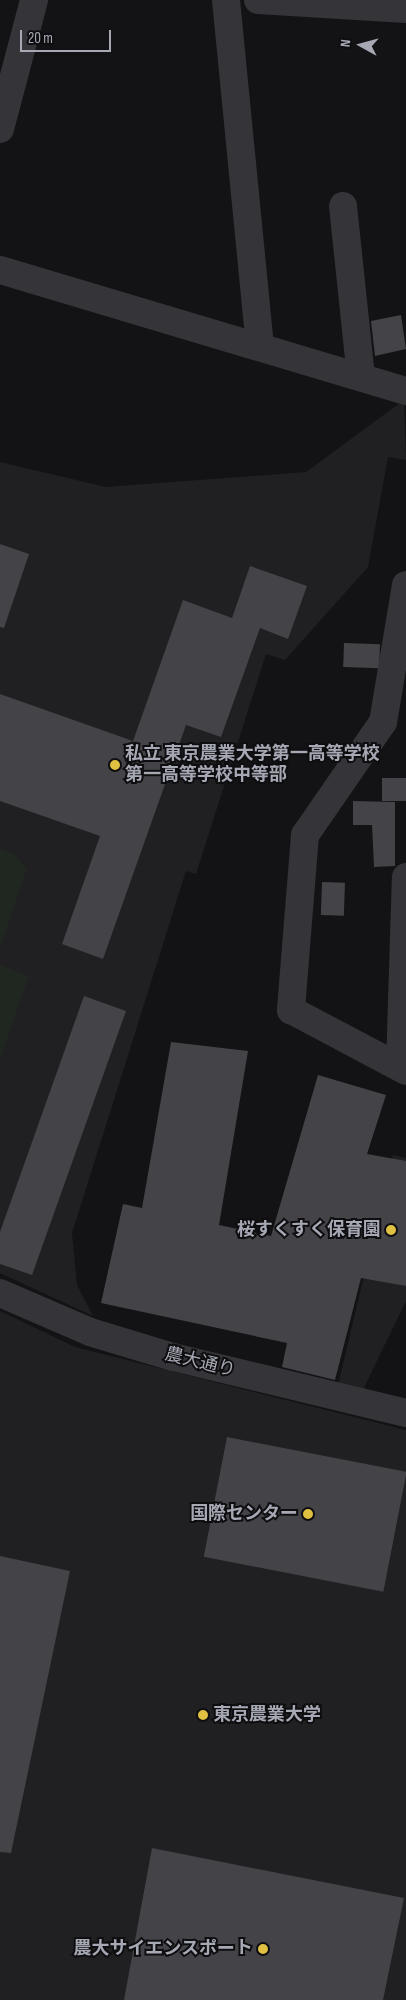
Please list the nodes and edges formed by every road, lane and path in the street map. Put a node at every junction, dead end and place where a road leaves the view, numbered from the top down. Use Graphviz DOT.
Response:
graph roads {
  1 [pos="34,0"];
  2 [pos="226,0"];
  3 [pos="258,0"];
  4 [pos="406,9"];
  5 [pos="0,129"];
  6 [pos="343,206"];
  7 [pos="0,270"];
  8 [pos="260,344"];
  9 [pos="361,376"];
  10 [pos="406,391"];
  11 [pos="406,585"];
  12 [pos="406,877"];
  13 [pos="403,1068"];
  14 [pos="0,1293"];
  15 [pos="406,1414"];
  1 -- 5 [label="street"];
  2 -- 8 [label="street"];
  3 -- 4 [label="street"];
  6 -- 9 [label="street"];
  7 -- 8 [label="street"];
  8 -- 9 [label="street"];
  9 -- 10 [label="street"];
  11 -- 13 [label="street"];
  12 -- 13 [label="street"];
  14 -- 15 [label="street, 農大通り"];
}
